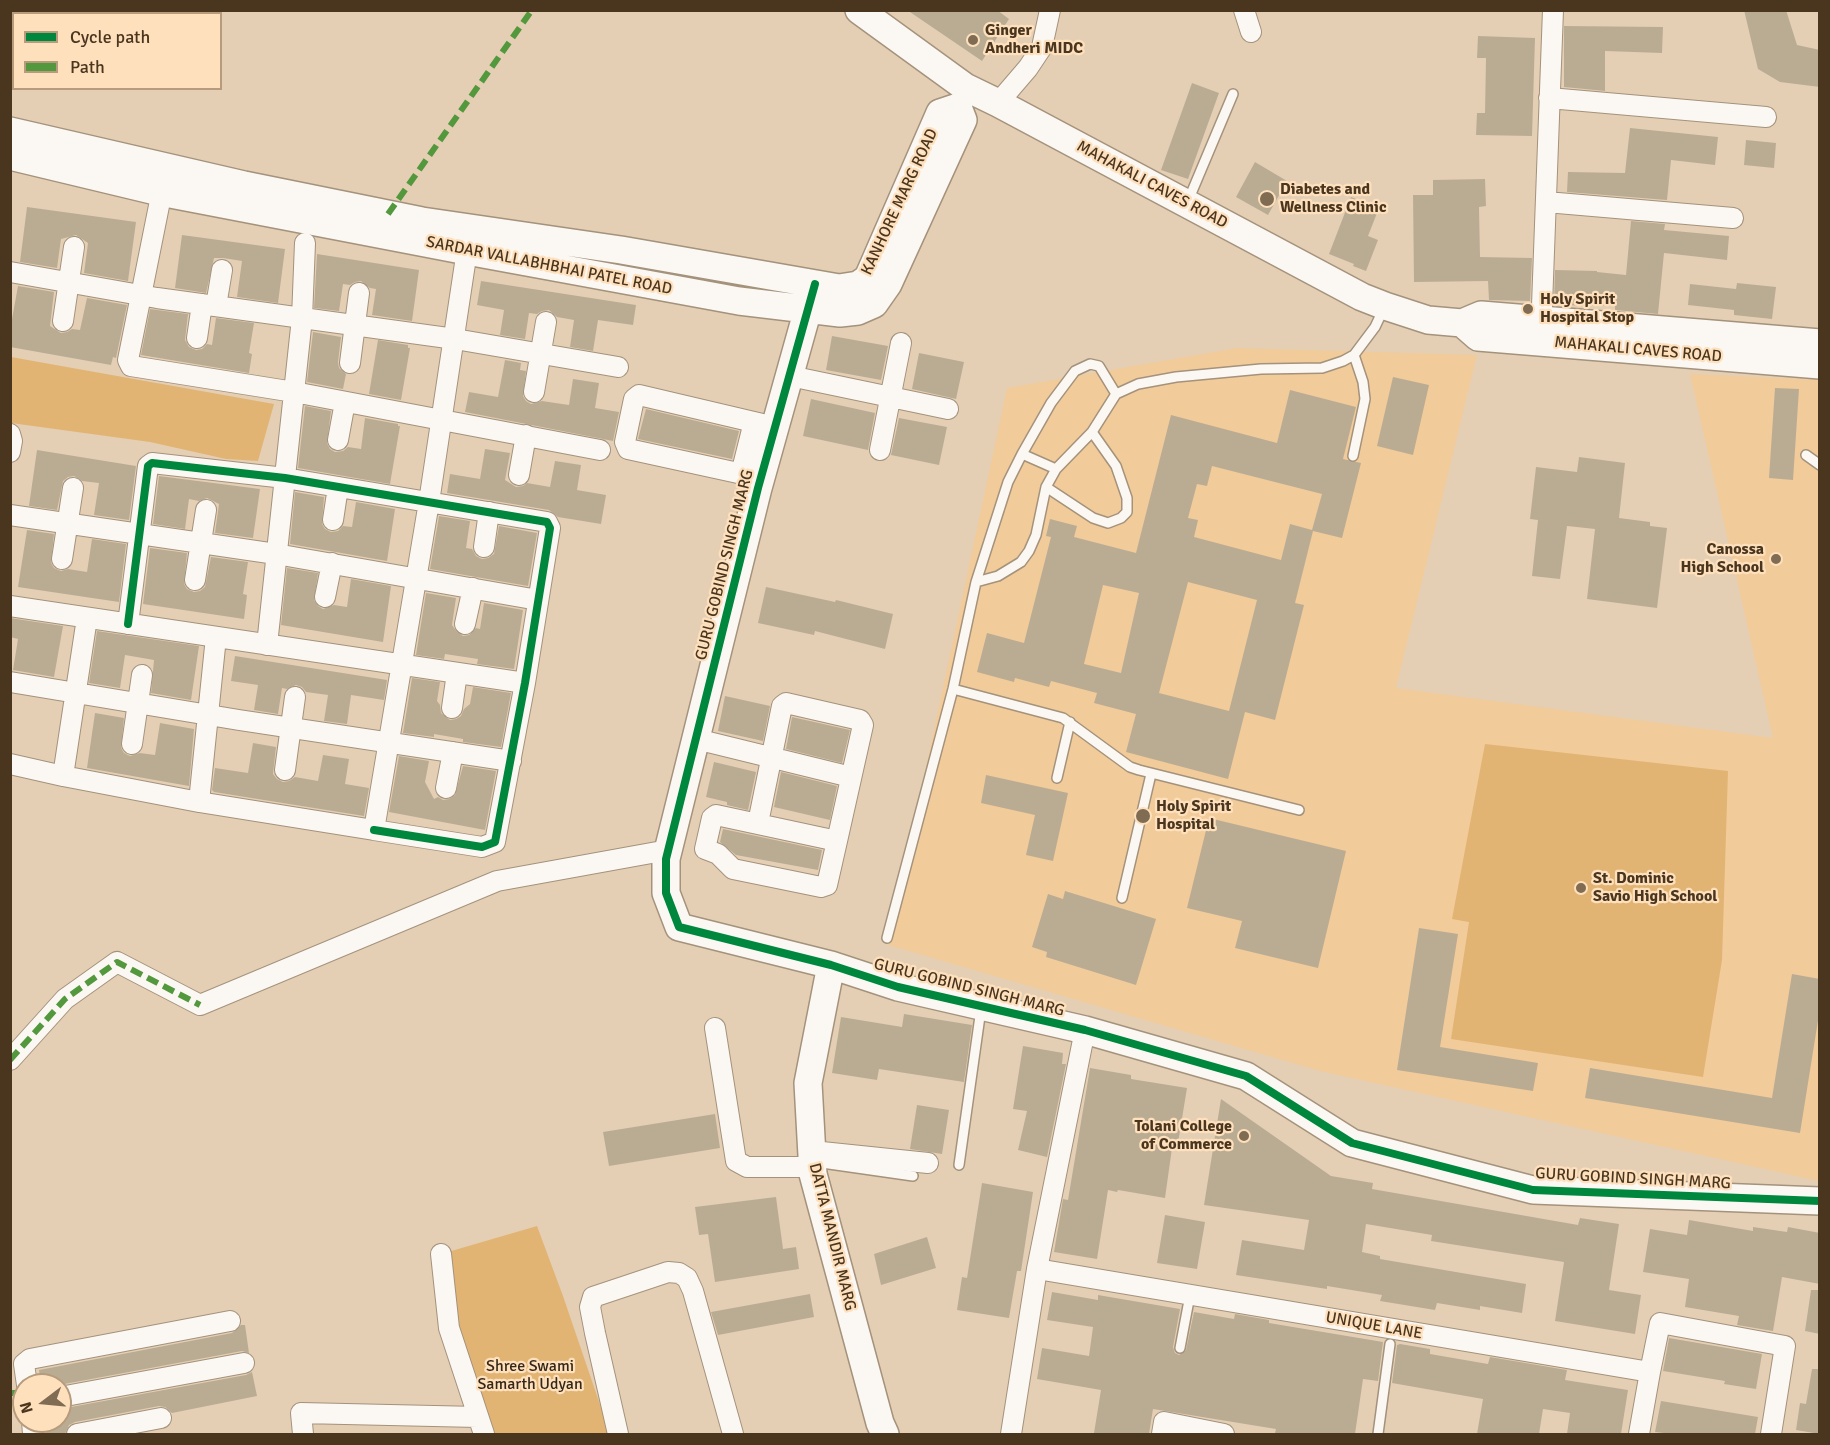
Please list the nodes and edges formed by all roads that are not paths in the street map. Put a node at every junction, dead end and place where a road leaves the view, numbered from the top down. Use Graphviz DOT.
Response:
graph roads {
  1 [pos="859,10"];
  2 [pos="1050,10"];
  3 [pos="1244,10"];
  4 [pos="1553,10"];
  5 [pos="1251,32"];
  6 [pos="1233,94"];
  7 [pos="962,97"];
  8 [pos="1549,98"];
  9 [pos="998,102"];
  10 [pos="1766,117"];
  11 [pos="10,131"];
  12 [pos="10,156"];
  13 [pos="164,179"];
  14 [pos="1546,201"];
  15 [pos="1187,204"];
  16 [pos="1733,218"];
  17 [pos="468,240"];
  18 [pos="305,243"];
  19 [pos="74,247"];
  20 [pos="222,270"];
  21 [pos="10,272"];
  22 [pos="69,282"];
  23 [pos="815,284"];
  24 [pos="359,293"];
  25 [pos="140,295"];
  26 [pos="209,305"];
  27 [pos="1385,306"];
  28 [pos="808,310"];
  29 [pos="302,318"];
  30 [pos="63,321"];
  31 [pos="546,322"];
  32 [pos="355,325"];
  33 [pos="1541,330"];
  34 [pos="197,338"];
  35 [pos="455,339"];
  36 [pos="901,343"];
  37 [pos="1820,343"];
  38 [pos="541,355"];
  39 [pos="1354,355"];
  40 [pos="350,363"];
  41 [pos="1820,365"];
  42 [pos="618,367"];
  43 [pos="790,376"];
  44 [pos="534,392"];
  45 [pos="294,393"];
  46 [pos="1116,394"];
  47 [pos="891,397"];
  48 [pos="345,402"];
  49 [pos="948,410"];
  50 [pos="442,419"];
  51 [pos="765,424"];
  52 [pos="1092,432"];
  53 [pos="10,434"];
  54 [pos="526,435"];
  55 [pos="338,440"];
  56 [pos="600,450"];
  57 [pos="880,450"];
  58 [pos="10,452"];
  59 [pos="1022,454"];
  60 [pos="1353,456"];
  61 [pos="1056,469"];
  62 [pos="519,476"];
  63 [pos="751,476"];
  64 [pos="285,478"];
  65 [pos="338,487"];
  66 [pos="1046,487"];
  67 [pos="73,488"];
  68 [pos="429,502"];
  69 [pos="206,510"];
  70 [pos="489,512"];
  71 [pos="10,515"];
  72 [pos="333,520"];
  73 [pos="68,523"];
  74 [pos="140,534"];
  75 [pos="201,543"];
  76 [pos="484,547"];
  77 [pos="276,554"];
  78 [pos="62,559"];
  79 [pos="332,563"];
  80 [pos="416,578"];
  81 [pos="195,580"];
  82 [pos="976,582"];
  83 [pos="473,588"];
  84 [pos="325,597"];
  85 [pos="538,600"];
  86 [pos="10,606"];
  87 [pos="87,618"];
  88 [pos="128,624"];
  89 [pos="465,624"];
  90 [pos="216,637"];
  91 [pos="267,645"];
  92 [pos="401,665"];
  93 [pos="457,674"];
  94 [pos="142,675"];
  95 [pos="10,682"];
  96 [pos="525,683"];
  97 [pos="953,689"];
  98 [pos="76,693"];
  99 [pos="295,697"];
  100 [pos="138,703"];
  101 [pos="452,708"];
  102 [pos="208,715"];
  103 [pos="1070,722"];
  104 [pos="291,728"];
  105 [pos="696,739"];
  106 [pos="387,742"];
  107 [pos="132,744"];
  108 [pos="453,752"];
  109 [pos="772,757"];
  110 [pos="511,761"];
  111 [pos="10,764"];
  112 [pos="285,770"];
  113 [pos="1151,774"];
  114 [pos="63,776"];
  115 [pos="851,777"];
  116 [pos="1057,778"];
  117 [pos="446,788"];
  118 [pos="199,802"];
  119 [pos="1299,810"];
  120 [pos="758,824"];
  121 [pos="374,830"];
  122 [pos="837,842"];
  123 [pos="668,850"];
  124 [pos="1122,898"];
  125 [pos="887,938"];
  126 [pos="831,965"];
  127 [pos="981,1006"];
  128 [pos="715,1028"];
  129 [pos="1085,1030"];
  130 [pos="10,1060"];
  131 [pos="813,1160"];
  132 [pos="928,1163"];
  133 [pos="959,1166"];
  134 [pos="913,1176"];
  135 [pos="1820,1201"];
  136 [pos="441,1254"];
  137 [pos="1037,1269"];
  138 [pos="1190,1295"];
  139 [pos="230,1321"];
  140 [pos="1390,1344"];
  141 [pos="1180,1348"];
  142 [pos="244,1363"];
  143 [pos="1650,1372"];
  144 [pos="25,1373"];
  145 [pos="72,1394"];
  146 [pos="161,1418"];
  147 [pos="481,1426"];
  148 [pos="77,1434"];
  149 [pos="303,1434"];
  150 [pos="618,1434"];
  151 [pos="733,1434"];
  152 [pos="885,1434"];
  153 [pos="1011,1434"];
  154 [pos="1162,1434"];
  155 [pos="1224,1434"];
  156 [pos="1378,1434"];
  157 [pos="1639,1434"];
  158 [pos="1771,1434"];
  1 -- 7 [label="main road, MAHAKALI CAVES ROAD"];
  2 -- 9 [label="street"];
  3 -- 5 [label="street"];
  4 -- 8 [label="street"];
  6 -- 15 [label="lane"];
  7 -- 9 [label="main road, MAHAKALI CAVES ROAD"];
  7 -- 23 [label="main road, KANHORE MARG ROAD"];
  7 -- 28 [label="main road, SARDAR VALLABHBHAI PATEL ROAD"];
  8 -- 10 [label="street"];
  8 -- 14 [label="street"];
  9 -- 15 [label="main road, MAHAKALI CAVES ROAD"];
  11 -- 13 [label="main road, SARDAR VALLABHBHAI PATEL ROAD"];
  12 -- 13 [label="main road, SARDAR VALLABHBHAI PATEL ROAD"];
  13 -- 17 [label="main road, SARDAR VALLABHBHAI PATEL ROAD"];
  13 -- 25 [label="street"];
  14 -- 16 [label="street"];
  14 -- 33 [label="street"];
  15 -- 27 [label="main road, MAHAKALI CAVES ROAD"];
  17 -- 23 [label="main road, SARDAR VALLABHBHAI PATEL ROAD"];
  17 -- 28 [label="main road, SARDAR VALLABHBHAI PATEL ROAD"];
  17 -- 35 [label="street"];
  18 -- 29 [label="street"];
  19 -- 22 [label="street"];
  20 -- 26 [label="street"];
  21 -- 22 [label="street"];
  22 -- 25 [label="street"];
  22 -- 30 [label="street"];
  23 -- 28 [label="main road, GURU GOBIND SINGH MARG"];
  24 -- 32 [label="street"];
  25 -- 26 [label="street"];
  25 -- 45 [label="street"];
  26 -- 29 [label="street"];
  26 -- 34 [label="street"];
  27 -- 33 [label="main road, MAHAKALI CAVES ROAD"];
  27 -- 39 [label="lane"];
  28 -- 43 [label="main road, GURU GOBIND SINGH MARG"];
  29 -- 32 [label="street"];
  29 -- 45 [label="street"];
  31 -- 38 [label="street"];
  32 -- 35 [label="street"];
  32 -- 40 [label="street"];
  33 -- 37 [label="main road, MAHAKALI CAVES ROAD"];
  33 -- 41 [label="main road, MAHAKALI CAVES ROAD"];
  35 -- 38 [label="street"];
  35 -- 50 [label="street"];
  36 -- 47 [label="street"];
  38 -- 42 [label="street"];
  38 -- 44 [label="street"];
  39 -- 46 [label="lane"];
  39 -- 60 [label="lane"];
  43 -- 47 [label="street"];
  43 -- 51 [label="main road, GURU GOBIND SINGH MARG"];
  45 -- 48 [label="street"];
  45 -- 64 [label="street"];
  46 -- 52 [label="lane"];
  46 -- 59 [label="lane"];
  47 -- 49 [label="street"];
  47 -- 57 [label="street"];
  48 -- 50 [label="street"];
  48 -- 55 [label="street"];
  50 -- 54 [label="street"];
  50 -- 68 [label="street"];
  51 -- 63 [label="main road, GURU GOBIND SINGH MARG"];
  51 -- 63 [label="street"];
  52 -- 61 [label="lane"];
  52 -- 66 [label="lane"];
  53 -- 58 [label="street"];
  54 -- 56 [label="street"];
  54 -- 62 [label="street"];
  59 -- 61 [label="lane"];
  59 -- 82 [label="lane"];
  61 -- 66 [label="lane"];
  63 -- 105 [label="main road, GURU GOBIND SINGH MARG"];
  64 -- 65 [label="street"];
  64 -- 74 [label="street"];
  64 -- 77 [label="street"];
  65 -- 68 [label="street"];
  65 -- 72 [label="street"];
  66 -- 82 [label="lane"];
  67 -- 73 [label="street"];
  68 -- 70 [label="street"];
  68 -- 80 [label="street"];
  69 -- 75 [label="street"];
  70 -- 76 [label="street"];
  70 -- 85 [label="street"];
  71 -- 73 [label="street"];
  73 -- 74 [label="street"];
  73 -- 78 [label="street"];
  74 -- 75 [label="street"];
  74 -- 88 [label="street"];
  75 -- 77 [label="street"];
  75 -- 81 [label="street"];
  77 -- 79 [label="street"];
  77 -- 91 [label="street"];
  79 -- 80 [label="street"];
  79 -- 84 [label="street"];
  80 -- 83 [label="street"];
  80 -- 92 [label="street"];
  82 -- 97 [label="lane"];
  83 -- 85 [label="street"];
  83 -- 89 [label="street"];
  85 -- 96 [label="street"];
  86 -- 87 [label="street"];
  87 -- 88 [label="street"];
  87 -- 98 [label="street"];
  88 -- 90 [label="street"];
  90 -- 91 [label="street"];
  90 -- 102 [label="street"];
  91 -- 92 [label="street"];
  92 -- 93 [label="street"];
  92 -- 106 [label="street"];
  93 -- 96 [label="street"];
  93 -- 101 [label="street"];
  94 -- 100 [label="street"];
  95 -- 98 [label="street"];
  96 -- 110 [label="street"];
  97 -- 103 [label="lane"];
  97 -- 125 [label="lane"];
  98 -- 100 [label="street"];
  98 -- 114 [label="street"];
  99 -- 104 [label="street"];
  100 -- 102 [label="street"];
  100 -- 107 [label="street"];
  102 -- 104 [label="street"];
  102 -- 118 [label="street"];
  103 -- 113 [label="lane"];
  103 -- 116 [label="lane"];
  104 -- 106 [label="street"];
  104 -- 112 [label="street"];
  105 -- 109 [label="street"];
  105 -- 123 [label="main road, GURU GOBIND SINGH MARG"];
  106 -- 108 [label="street"];
  106 -- 121 [label="street"];
  108 -- 110 [label="street"];
  108 -- 117 [label="street"];
  109 -- 115 [label="street"];
  109 -- 115 [label="street"];
  109 -- 120 [label="street"];
  110 -- 121 [label="street"];
  111 -- 114 [label="street"];
  113 -- 119 [label="lane"];
  113 -- 124 [label="lane"];
  114 -- 118 [label="street"];
  115 -- 122 [label="street"];
  118 -- 121 [label="street"];
  120 -- 122 [label="street"];
  120 -- 122 [label="street"];
  123 -- 126 [label="main road, GURU GOBIND SINGH MARG"];
  123 -- 130 [label="street"];
  126 -- 127 [label="main road, GURU GOBIND SINGH MARG"];
  126 -- 131 [label="main road, DATTA MANDIR MARG"];
  127 -- 129 [label="main road, GURU GOBIND SINGH MARG"];
  127 -- 133 [label="lane"];
  128 -- 131 [label="street"];
  129 -- 135 [label="main road, GURU GOBIND SINGH MARG"];
  129 -- 137 [label="street"];
  131 -- 132 [label="street"];
  131 -- 134 [label="lane"];
  131 -- 152 [label="main road, DATTA MANDIR MARG"];
  136 -- 147 [label="street"];
  137 -- 138 [label="street, UNIQUE LANE"];
  137 -- 153 [label="street"];
  138 -- 141 [label="lane"];
  138 -- 143 [label="street, UNIQUE LANE"];
  139 -- 144 [label="street"];
  140 -- 156 [label="lane"];
  142 -- 145 [label="street"];
  143 -- 157 [label="street"];
  143 -- 158 [label="street"];
  146 -- 148 [label="street"];
  147 -- 149 [label="street"];
  150 -- 151 [label="street"];
  154 -- 155 [label="street"];
}
